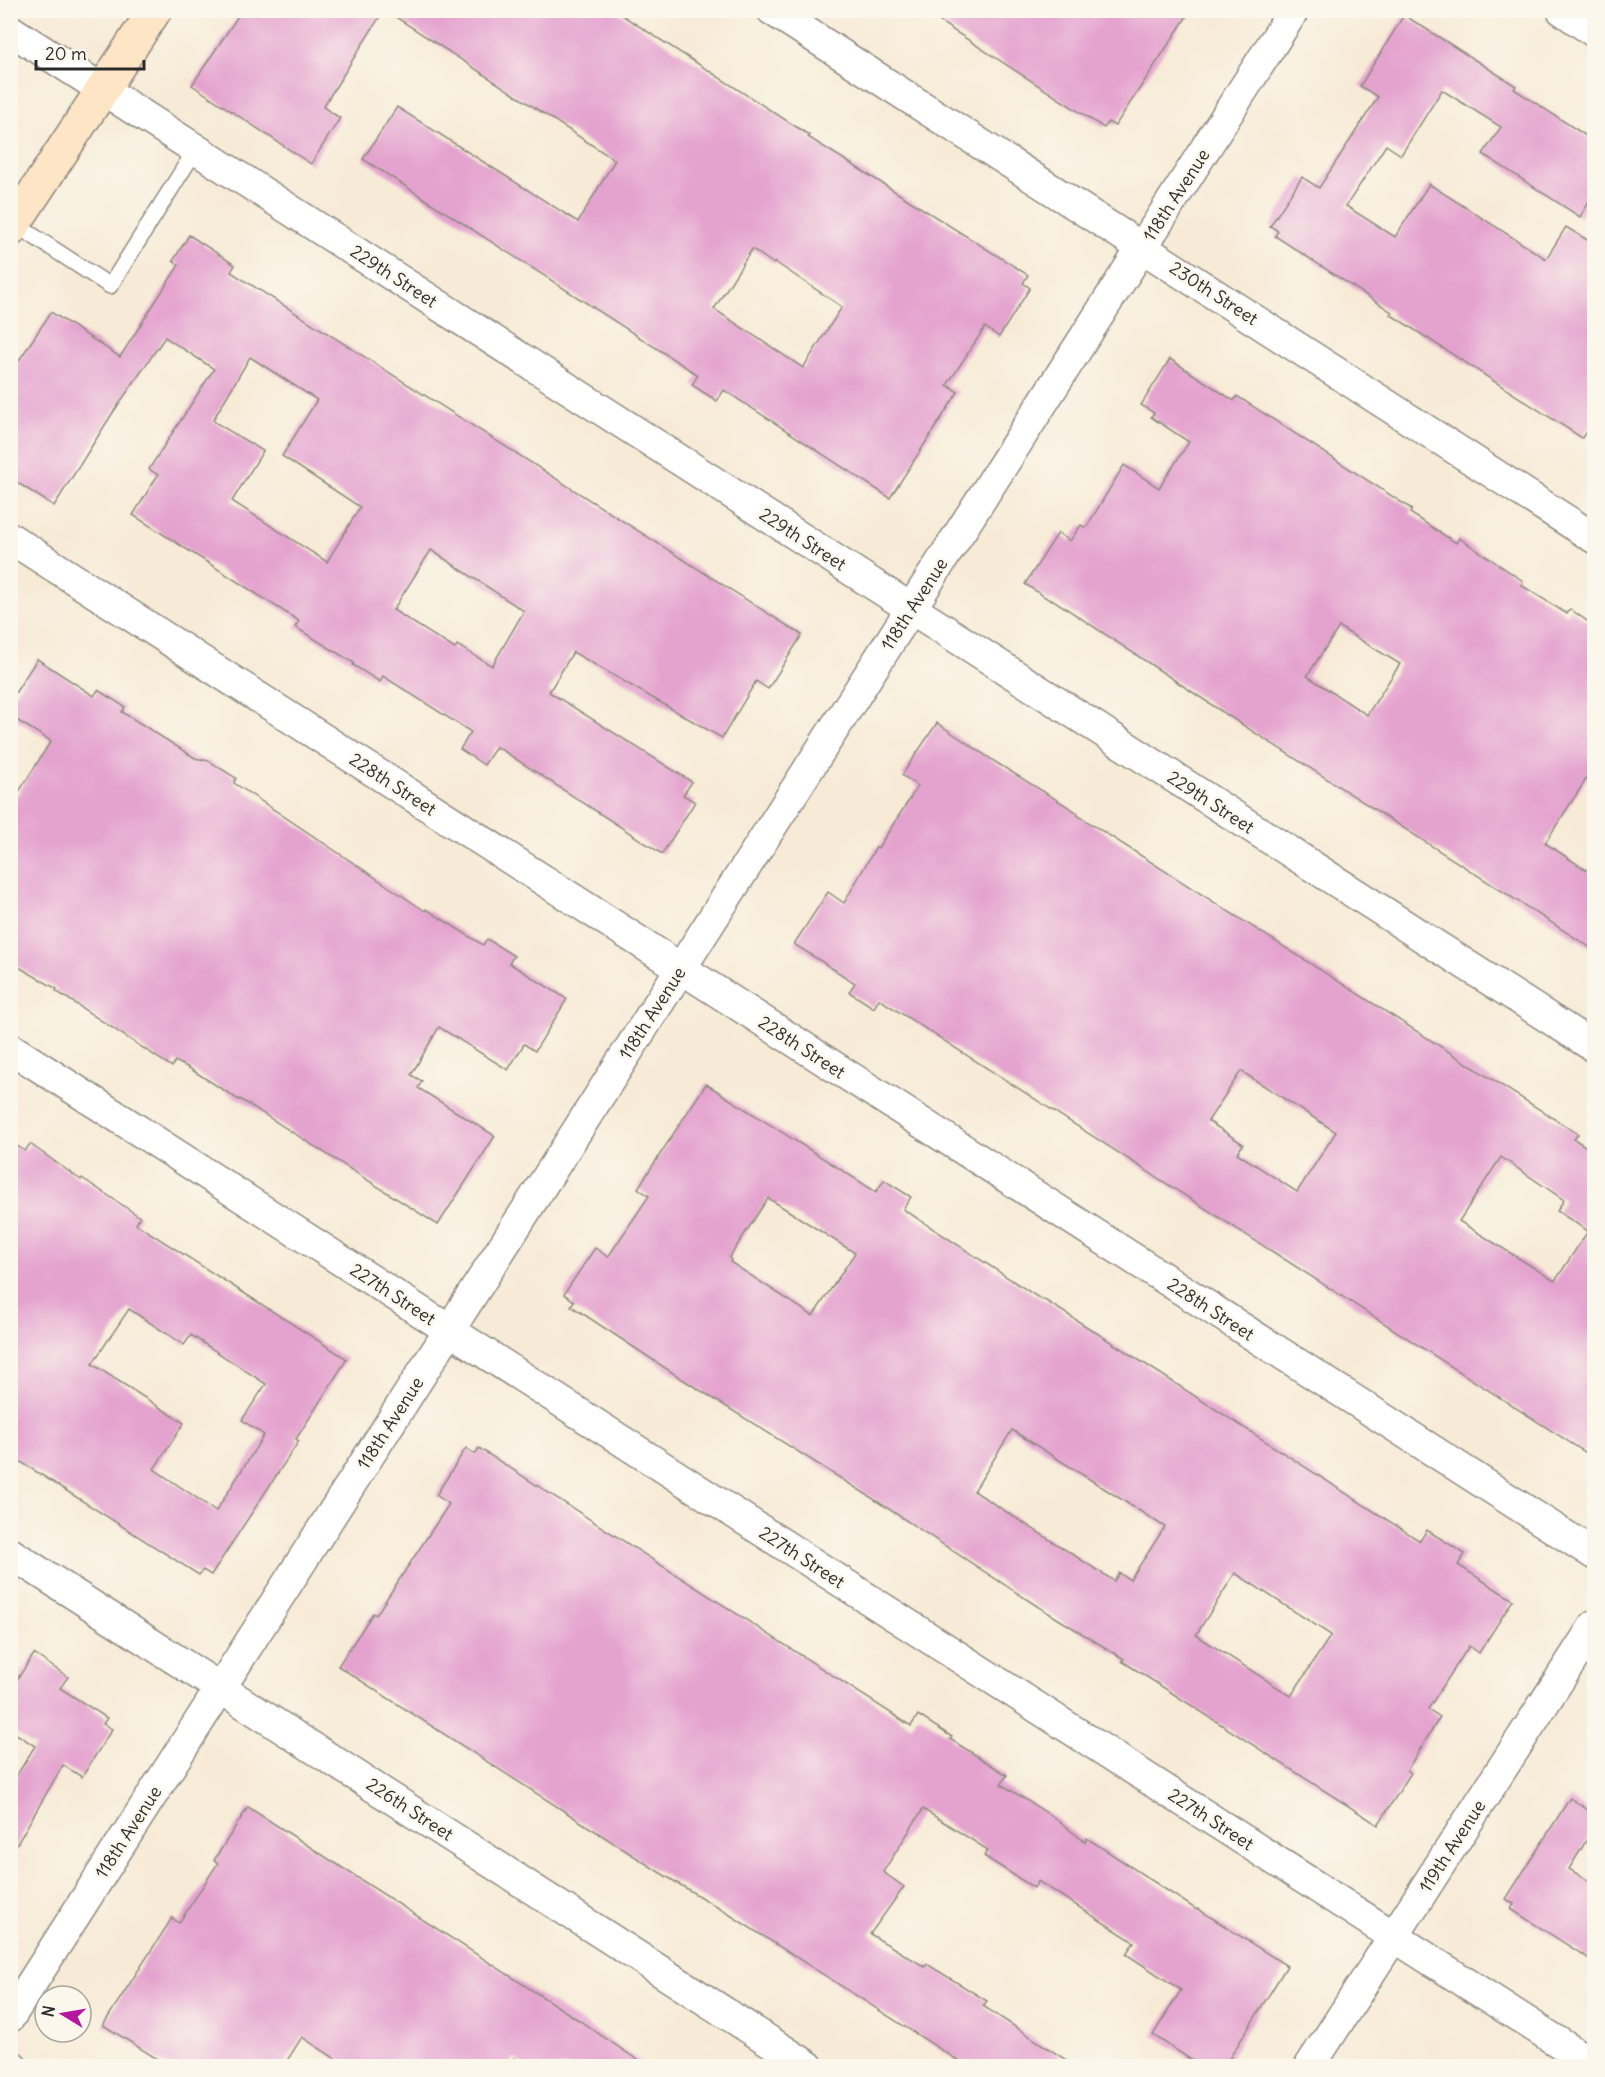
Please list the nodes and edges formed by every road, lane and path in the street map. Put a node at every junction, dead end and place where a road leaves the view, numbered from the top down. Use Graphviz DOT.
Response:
graph roads {
  1 [pos="155,10"];
  2 [pos="772,10"];
  3 [pos="1294,10"];
  4 [pos="1562,10"];
  5 [pos="10,30"];
  6 [pos="1594,32"];
  7 [pos="103,90"];
  8 [pos="196,149"];
  9 [pos="13,227"];
  10 [pos="1143,248"];
  11 [pos="10,538"];
  12 [pos="1594,538"];
  13 [pos="912,609"];
  14 [pos="680,969"];
  15 [pos="1594,1047"];
  16 [pos="10,1048"];
  17 [pos="450,1331"];
  18 [pos="10,1553"];
  19 [pos="1594,1554"];
  20 [pos="1594,1626"];
  21 [pos="221,1687"];
  22 [pos="1393,1936"];
  23 [pos="10,2017"];
  24 [pos="1594,2065"];
  25 [pos="808,2067"];
  26 [pos="1310,2067"];
  1 -- 7 [label="main road"];
  2 -- 10 [label="street, 230th Street"];
  3 -- 10 [label="street, 118th Avenue"];
  4 -- 6 [label="street"];
  5 -- 7 [label="street, 229th Street"];
  7 -- 8 [label="street, 229th Street"];
  7 -- 9 [label="main road"];
  8 -- 9 [label="lane"];
  8 -- 13 [label="street, 229th Street"];
  10 -- 12 [label="street, 230th Street"];
  10 -- 13 [label="street, 118th Avenue"];
  11 -- 14 [label="street, 228th Street"];
  13 -- 14 [label="street, 118th Avenue"];
  13 -- 15 [label="street, 229th Street"];
  14 -- 17 [label="street, 118th Avenue"];
  14 -- 19 [label="street, 228th Street"];
  16 -- 17 [label="street, 227th Street"];
  17 -- 21 [label="street, 118th Avenue"];
  17 -- 22 [label="street, 227th Street"];
  18 -- 21 [label="street, 226th Street"];
  20 -- 22 [label="street, 119th Avenue"];
  21 -- 23 [label="street, 118th Avenue"];
  21 -- 25 [label="street, 226th Street"];
  22 -- 24 [label="street, 227th Street"];
  22 -- 26 [label="street, 119th Avenue"];
}
